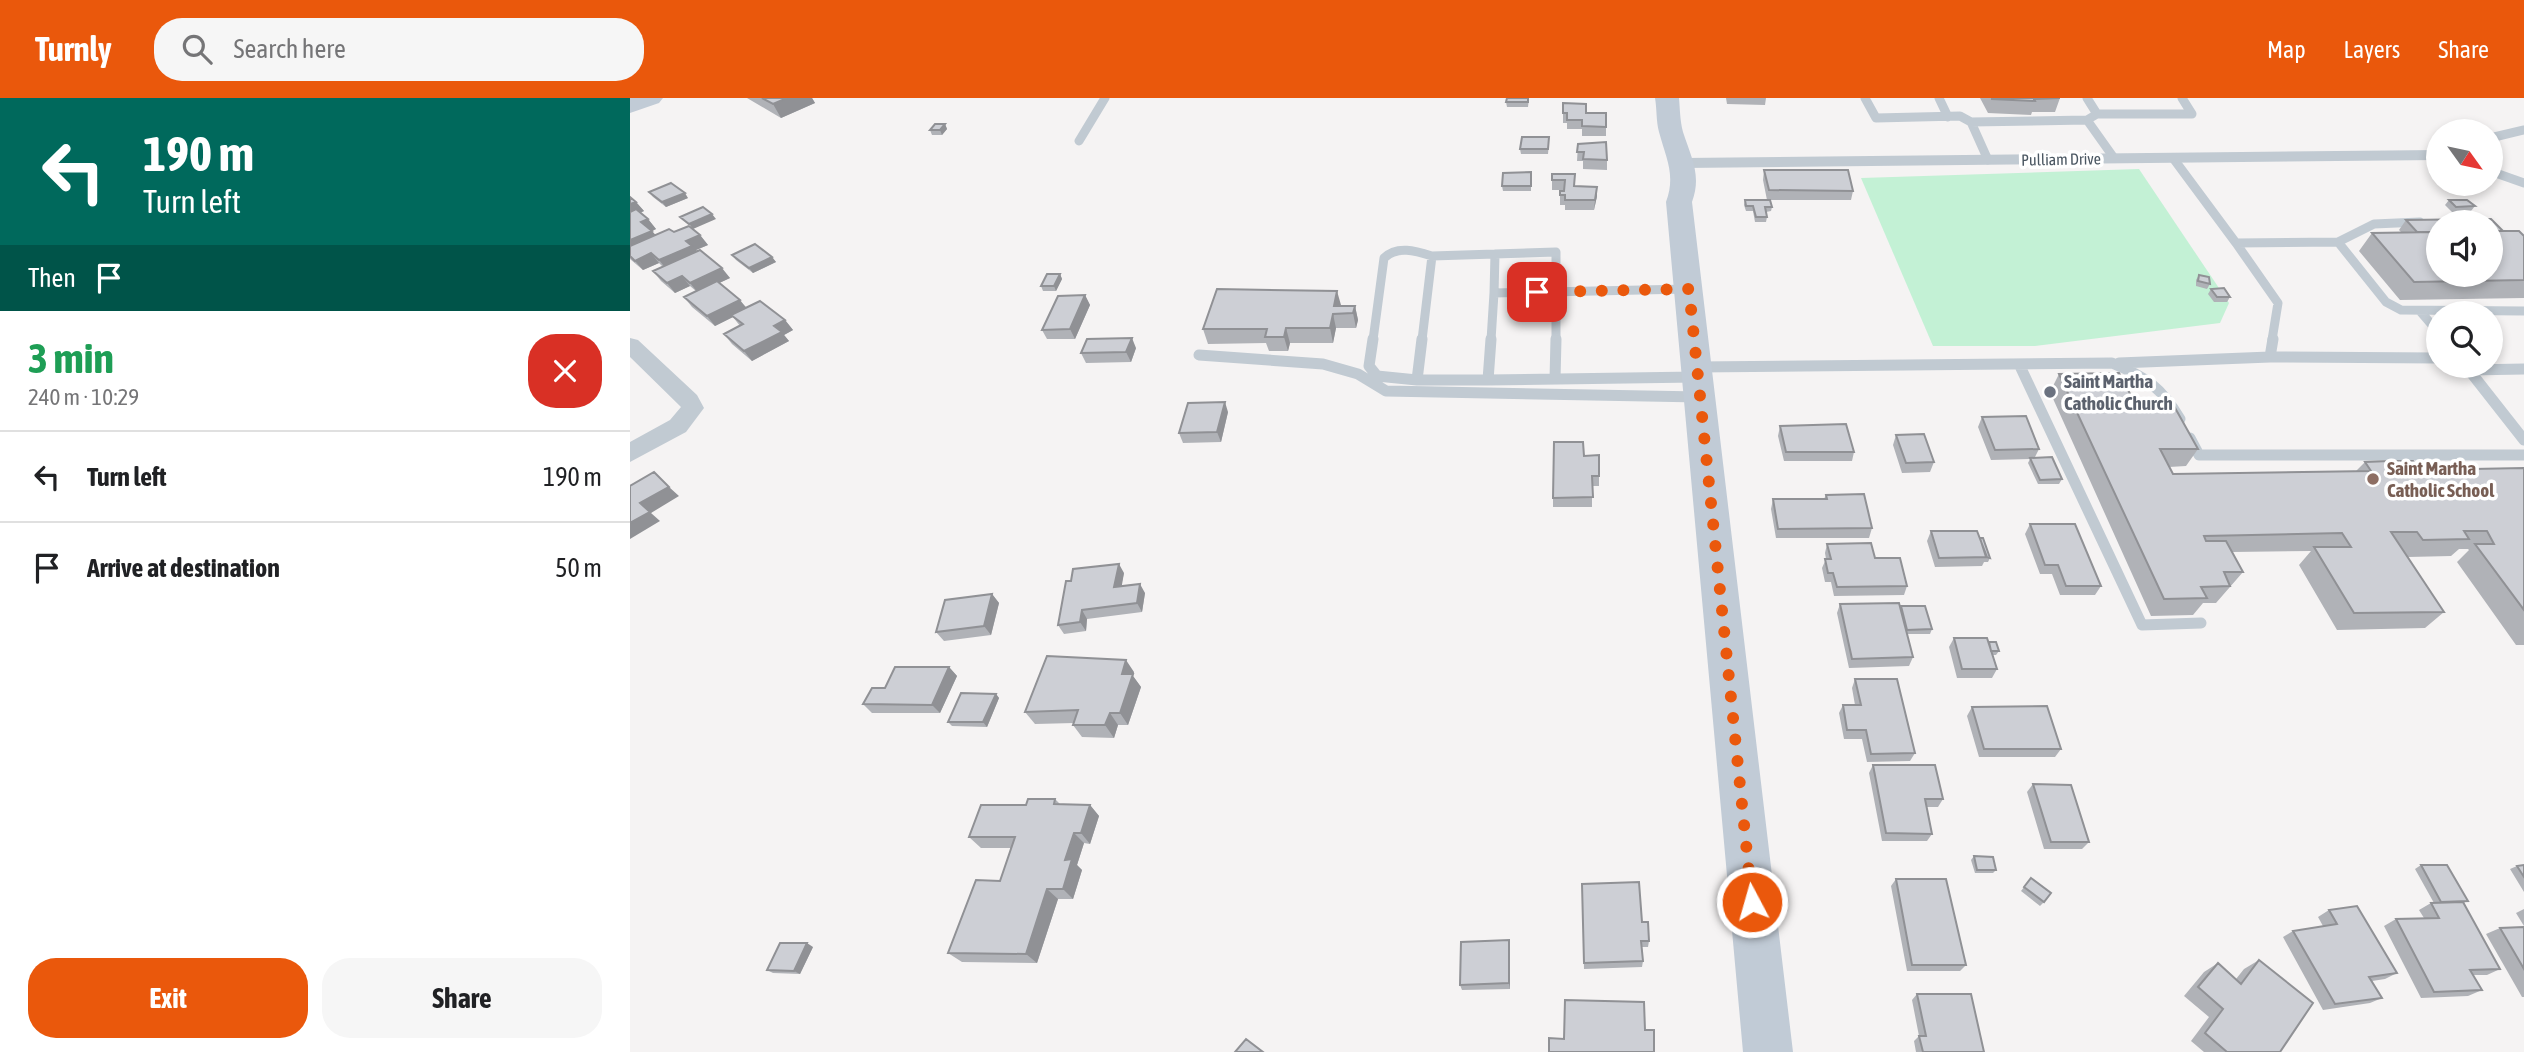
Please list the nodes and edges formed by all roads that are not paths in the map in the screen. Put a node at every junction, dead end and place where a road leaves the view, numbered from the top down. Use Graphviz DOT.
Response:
graph roads {
  1 [pos="650,98"];
  2 [pos="1105,98"];
  3 [pos="1667,98"];
  4 [pos="1866,98"];
  5 [pos="1939,98"];
  6 [pos="2087,98"];
  7 [pos="2182,98"];
  8 [pos="630,106"];
  9 [pos="2097,114"];
  10 [pos="1948,117"];
  11 [pos="2087,120"];
  12 [pos="1971,122"];
  13 [pos="2524,130"];
  14 [pos="2503,135"];
  15 [pos="1079,141"];
  16 [pos="2426,155"];
  17 [pos="2173,158"];
  18 [pos="2114,159"];
  19 [pos="1988,160"];
  20 [pos="1684,163"];
  21 [pos="2503,176"];
  22 [pos="2524,183"];
  23 [pos="2426,222"];
  24 [pos="2236,243"];
  25 [pos="2337,243"];
  26 [pos="1495,254"];
  27 [pos="1432,256"];
  28 [pos="1689,289"];
  29 [pos="1558,292"];
  30 [pos="1494,293"];
  31 [pos="2420,311"];
  32 [pos="2524,311"];
  33 [pos="2426,318"];
  34 [pos="630,345"];
  35 [pos="1199,355"];
  36 [pos="2270,357"];
  37 [pos="2426,358"];
  38 [pos="2112,363"];
  39 [pos="2019,364"];
  40 [pos="2503,369"];
  41 [pos="2524,369"];
  42 [pos="2475,378"];
  43 [pos="1555,379"];
  44 [pos="1417,380"];
  45 [pos="1488,380"];
  46 [pos="1698,380"];
  47 [pos="2524,440"];
  48 [pos="630,453"];
  49 [pos="2524,455"];
  50 [pos="2201,623"];
  51 [pos="1768,1052"];
  1 -- 8 [label="street"];
  2 -- 15 [label="lane"];
  3 -- 20 [label="street"];
  4 -- 10 [label="lane"];
  5 -- 10 [label="lane"];
  6 -- 9 [label="lane"];
  7 -- 9 [label="lane"];
  9 -- 11 [label="lane"];
  10 -- 12 [label="lane"];
  11 -- 12 [label="lane"];
  11 -- 18 [label="lane"];
  12 -- 19 [label="lane"];
  13 -- 14 [label="lane"];
  16 -- 17 [label="street, Pulliam Drive"];
  17 -- 18 [label="street, Pulliam Drive"];
  17 -- 24 [label="lane"];
  18 -- 19 [label="street, Pulliam Drive"];
  19 -- 20 [label="street, Pulliam Drive"];
  20 -- 28 [label="street"];
  21 -- 22 [label="lane"];
  23 -- 25 [label="lane"];
  24 -- 25 [label="lane"];
  24 -- 36 [label="lane"];
  25 -- 31 [label="lane"];
  26 -- 27 [label="lane"];
  26 -- 29 [label="lane"];
  26 -- 30 [label="lane"];
  27 -- 44 [label="lane"];
  27 -- 44 [label="lane"];
  28 -- 29 [label="lane"];
  28 -- 46 [label="street"];
  29 -- 30 [label="lane"];
  29 -- 43 [label="lane"];
  30 -- 45 [label="lane"];
  31 -- 32 [label="lane"];
  31 -- 33 [label="lane"];
  34 -- 48 [label="street"];
  35 -- 46 [label="lane"];
  36 -- 37 [label="lane"];
  36 -- 38 [label="lane"];
  38 -- 39 [label="lane"];
  38 -- 49 [label="lane"];
  39 -- 46 [label="lane"];
  39 -- 50 [label="lane"];
  40 -- 41 [label="lane"];
  42 -- 47 [label="lane"];
  43 -- 45 [label="lane"];
  43 -- 46 [label="lane"];
  44 -- 45 [label="lane"];
  46 -- 51 [label="street"];
}
